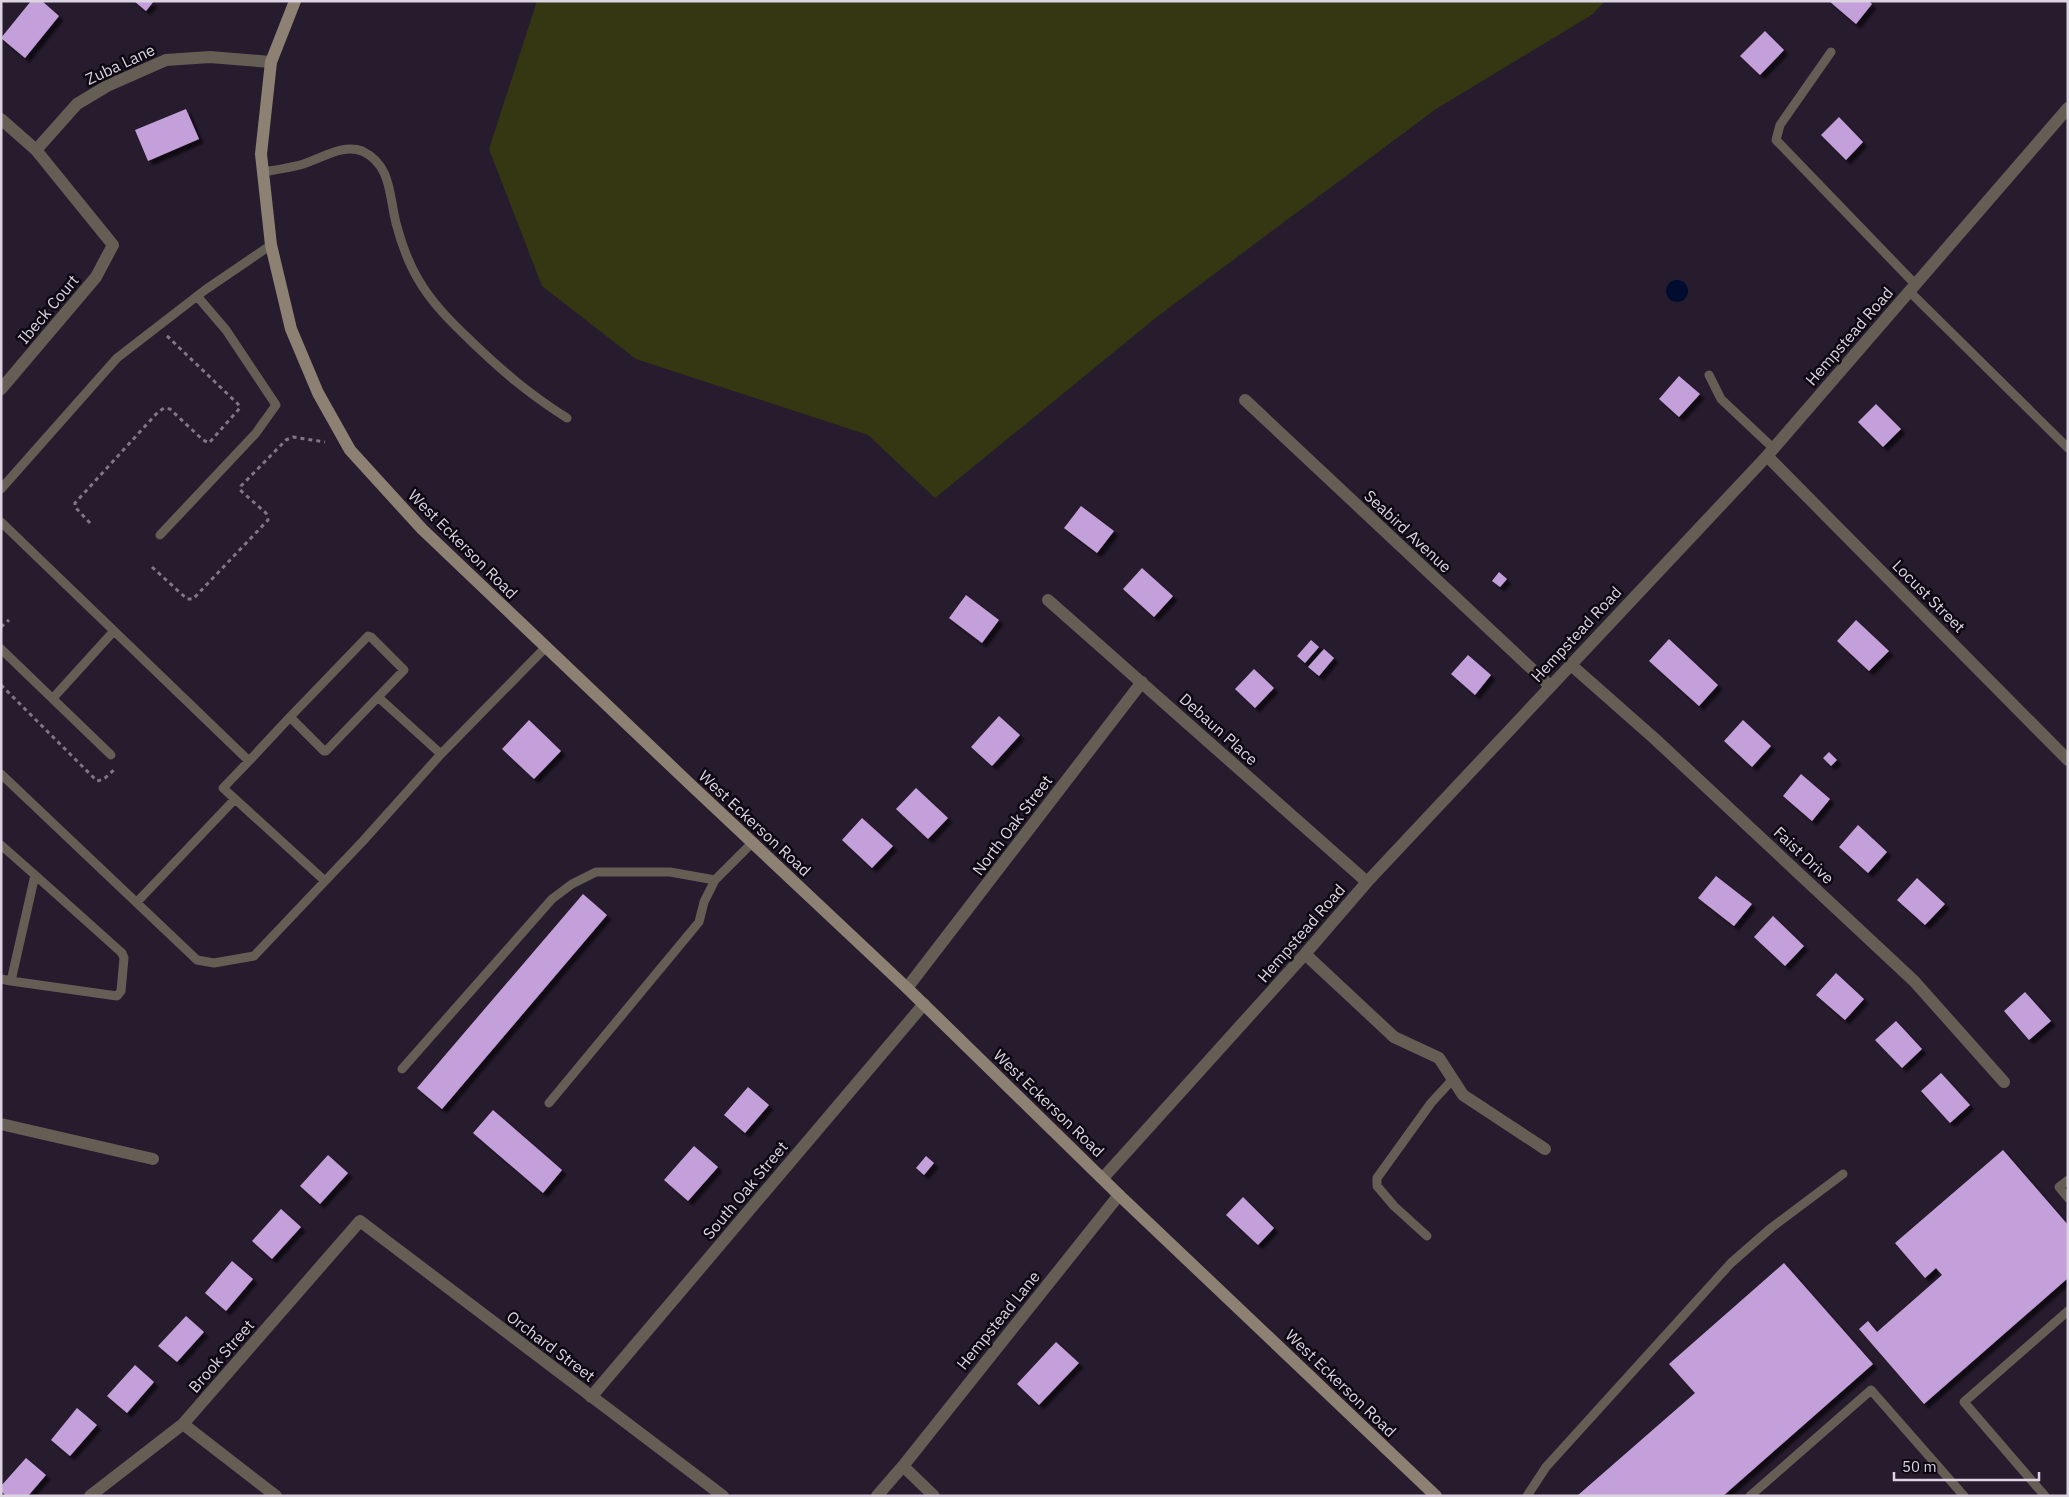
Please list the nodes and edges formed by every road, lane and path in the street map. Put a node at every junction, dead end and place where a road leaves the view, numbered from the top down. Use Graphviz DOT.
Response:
graph roads {
  1 [pos="295,1"];
  2 [pos="1831,52"];
  3 [pos="271,62"];
  4 [pos="2068,108"];
  5 [pos="1,119"];
  6 [pos="36,150"];
  7 [pos="263,172"];
  8 [pos="271,245"];
  9 [pos="1912,288"];
  10 [pos="197,296"];
  11 [pos="157,327"];
  12 [pos="1709,375"];
  13 [pos="1,389"];
  14 [pos="1245,400"];
  15 [pos="568,418"];
  16 [pos="325,442"];
  17 [pos="2068,448"];
  18 [pos="1770,452"];
  19 [pos="1,490"];
  20 [pos="1,522"];
  21 [pos="90,523"];
  22 [pos="160,535"];
  23 [pos="152,567"];
  24 [pos="1048,600"];
  25 [pos="9,620"];
  26 [pos="1,627"];
  27 [pos="113,632"];
  28 [pos="546,647"];
  29 [pos="1,649"];
  30 [pos="1570,664"];
  31 [pos="1142,682"];
  32 [pos="1,685"];
  33 [pos="1550,686"];
  34 [pos="52,698"];
  35 [pos="378,698"];
  36 [pos="290,717"];
  37 [pos="440,754"];
  38 [pos="111,755"];
  39 [pos="2068,760"];
  40 [pos="249,761"];
  41 [pos="117,766"];
  42 [pos="1,774"];
  43 [pos="235,799"];
  44 [pos="753,842"];
  45 [pos="1,845"];
  46 [pos="35,875"];
  47 [pos="715,880"];
  48 [pos="324,882"];
  49 [pos="1367,882"];
  50 [pos="137,902"];
  51 [pos="1306,954"];
  52 [pos="1,979"];
  53 [pos="12,981"];
  54 [pos="907,988"];
  55 [pos="924,1004"];
  56 [pos="402,1069"];
  57 [pos="1453,1079"];
  58 [pos="2004,1082"];
  59 [pos="549,1103"];
  60 [pos="1,1124"];
  61 [pos="1545,1149"];
  62 [pos="153,1159"];
  63 [pos="1843,1174"];
  64 [pos="1103,1178"];
  65 [pos="2068,1180"];
  66 [pos="1119,1195"];
  67 [pos="2068,1198"];
  68 [pos="360,1221"];
  69 [pos="1427,1236"];
  70 [pos="2068,1311"];
  71 [pos="592,1397"];
  72 [pos="183,1424"];
  73 [pos="903,1466"];
  74 [pos="90,1496"];
  75 [pos="276,1496"];
  76 [pos="723,1496"];
  77 [pos="876,1496"];
  78 [pos="934,1496"];
  79 [pos="1436,1496"];
  80 [pos="1527,1496"];
  81 [pos="1750,1496"];
  82 [pos="1964,1496"];
  83 [pos="2045,1496"];
  1 -- 3 [label="street, West Eckerson Road"];
  2 -- 9 [label="lane"];
  3 -- 6 [label="street, Zuba Lane"];
  3 -- 7 [label="street, West Eckerson Road"];
  4 -- 9 [label="street, Hempstead Road"];
  5 -- 6 [label="street"];
  6 -- 13 [label="street, Ibeck Court"];
  7 -- 8 [label="street, West Eckerson Road"];
  7 -- 15 [label="lane"];
  8 -- 10 [label="lane"];
  8 -- 28 [label="street, West Eckerson Road"];
  9 -- 17 [label="lane"];
  9 -- 18 [label="street, Hempstead Road"];
  10 -- 11 [label="lane"];
  10 -- 22 [label="lane"];
  11 -- 19 [label="lane"];
  11 -- 21 [label="path"];
  12 -- 18 [label="lane"];
  14 -- 33 [label="street, Seabird Avenue"];
  16 -- 23 [label="path"];
  18 -- 30 [label="street, Hempstead Road"];
  18 -- 39 [label="street, Locust Street"];
  20 -- 27 [label="lane"];
  24 -- 31 [label="street, Debaun Place"];
  25 -- 26 [label="path"];
  27 -- 34 [label="lane"];
  27 -- 40 [label="lane"];
  28 -- 37 [label="lane"];
  28 -- 44 [label="street, West Eckerson Road"];
  29 -- 34 [label="lane"];
  30 -- 33 [label="street, Hempstead Road"];
  30 -- 58 [label="street, Faist Drive"];
  31 -- 49 [label="street, Debaun Place"];
  31 -- 54 [label="street, North Oak Street"];
  32 -- 41 [label="path"];
  33 -- 49 [label="street, Hempstead Road"];
  34 -- 38 [label="lane"];
  35 -- 36 [label="lane"];
  35 -- 36 [label="lane"];
  35 -- 37 [label="lane"];
  36 -- 40 [label="lane"];
  37 -- 48 [label="lane"];
  40 -- 43 [label="lane"];
  42 -- 50 [label="lane"];
  43 -- 48 [label="lane"];
  43 -- 50 [label="lane"];
  44 -- 47 [label="lane"];
  44 -- 54 [label="street, West Eckerson Road"];
  45 -- 46 [label="lane"];
  46 -- 53 [label="lane"];
  46 -- 53 [label="lane"];
  47 -- 56 [label="lane"];
  47 -- 59 [label="lane"];
  48 -- 50 [label="lane"];
  49 -- 51 [label="street, Hempstead Road"];
  51 -- 57 [label="street"];
  51 -- 64 [label="street, Hempstead Road"];
  52 -- 53 [label="lane"];
  54 -- 55 [label="street, West Eckerson Road"];
  55 -- 64 [label="street, West Eckerson Road"];
  55 -- 71 [label="street, South Oak Street"];
  57 -- 61 [label="street"];
  57 -- 69 [label="lane"];
  60 -- 62 [label="street"];
  63 -- 80 [label="lane"];
  64 -- 66 [label="street, West Eckerson Road"];
  65 -- 67 [label="lane"];
  66 -- 73 [label="street, Hempstead Lane"];
  66 -- 79 [label="street, West Eckerson Road"];
  68 -- 71 [label="street, Orchard Street"];
  68 -- 72 [label="street, Brook Street"];
  70 -- 83 [label="lane"];
  71 -- 76 [label="street, Orchard Street"];
  72 -- 74 [label="street, Brook Street"];
  72 -- 75 [label="street"];
  73 -- 77 [label="street"];
  73 -- 78 [label="street"];
  81 -- 82 [label="lane"];
}
